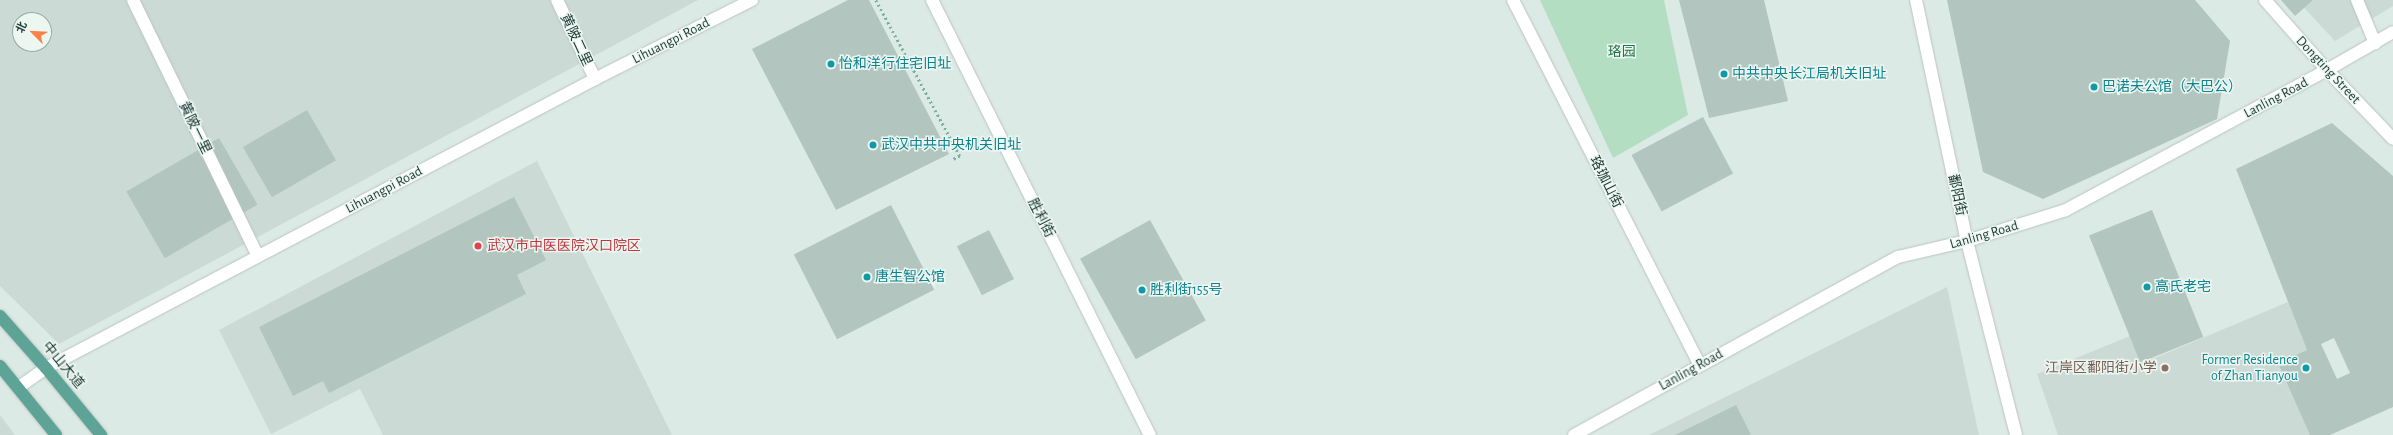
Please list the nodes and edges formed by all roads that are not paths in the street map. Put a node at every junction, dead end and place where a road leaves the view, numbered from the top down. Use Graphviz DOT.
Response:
graph roads {
  1 [pos="133,0"];
  2 [pos="557,0"];
  3 [pos="752,0"];
  4 [pos="932,0"];
  5 [pos="1513,0"];
  6 [pos="1916,0"];
  7 [pos="2265,0"];
  8 [pos="2357,0"];
  9 [pos="2393,32"];
  10 [pos="2375,43"];
  11 [pos="2327,70"];
  12 [pos="595,79"];
  13 [pos="2393,139"];
  14 [pos="1967,241"];
  15 [pos="258,256"];
  16 [pos="0,316"];
  17 [pos="1700,365"];
  18 [pos="0,366"];
  19 [pos="46,368"];
  20 [pos="19,387"];
  21 [pos="56,435"];
  22 [pos="100,435"];
  23 [pos="1150,435"];
  24 [pos="1574,435"];
  25 [pos="2016,435"];
  1 -- 15 [label="street, 黄陂一里"];
  2 -- 12 [label="street, 黄陂二里"];
  3 -- 12 [label="street, Lihuangpi Road"];
  4 -- 23 [label="street, 胜利街"];
  5 -- 17 [label="street, 珞珈山街"];
  6 -- 14 [label="street, 鄱阳街"];
  7 -- 11 [label="street, Dongting Street"];
  8 -- 10 [label="street"];
  9 -- 10 [label="street, Lanling Road"];
  10 -- 11 [label="street, Lanling Road"];
  11 -- 13 [label="street, Dongting Street"];
  11 -- 14 [label="street, Lanling Road"];
  12 -- 15 [label="street, Lihuangpi Road"];
  14 -- 17 [label="street, Lanling Road"];
  14 -- 25 [label="street, 鄱阳街"];
  15 -- 19 [label="street, Lihuangpi Road"];
  16 -- 19 [label="main road, 中山大道"];
  17 -- 24 [label="street, Lanling Road"];
  18 -- 20 [label="main road"];
  19 -- 20 [label="street, Lihuangpi Road"];
  19 -- 22 [label="main road, 中山大道"];
  20 -- 21 [label="main road"];
}
